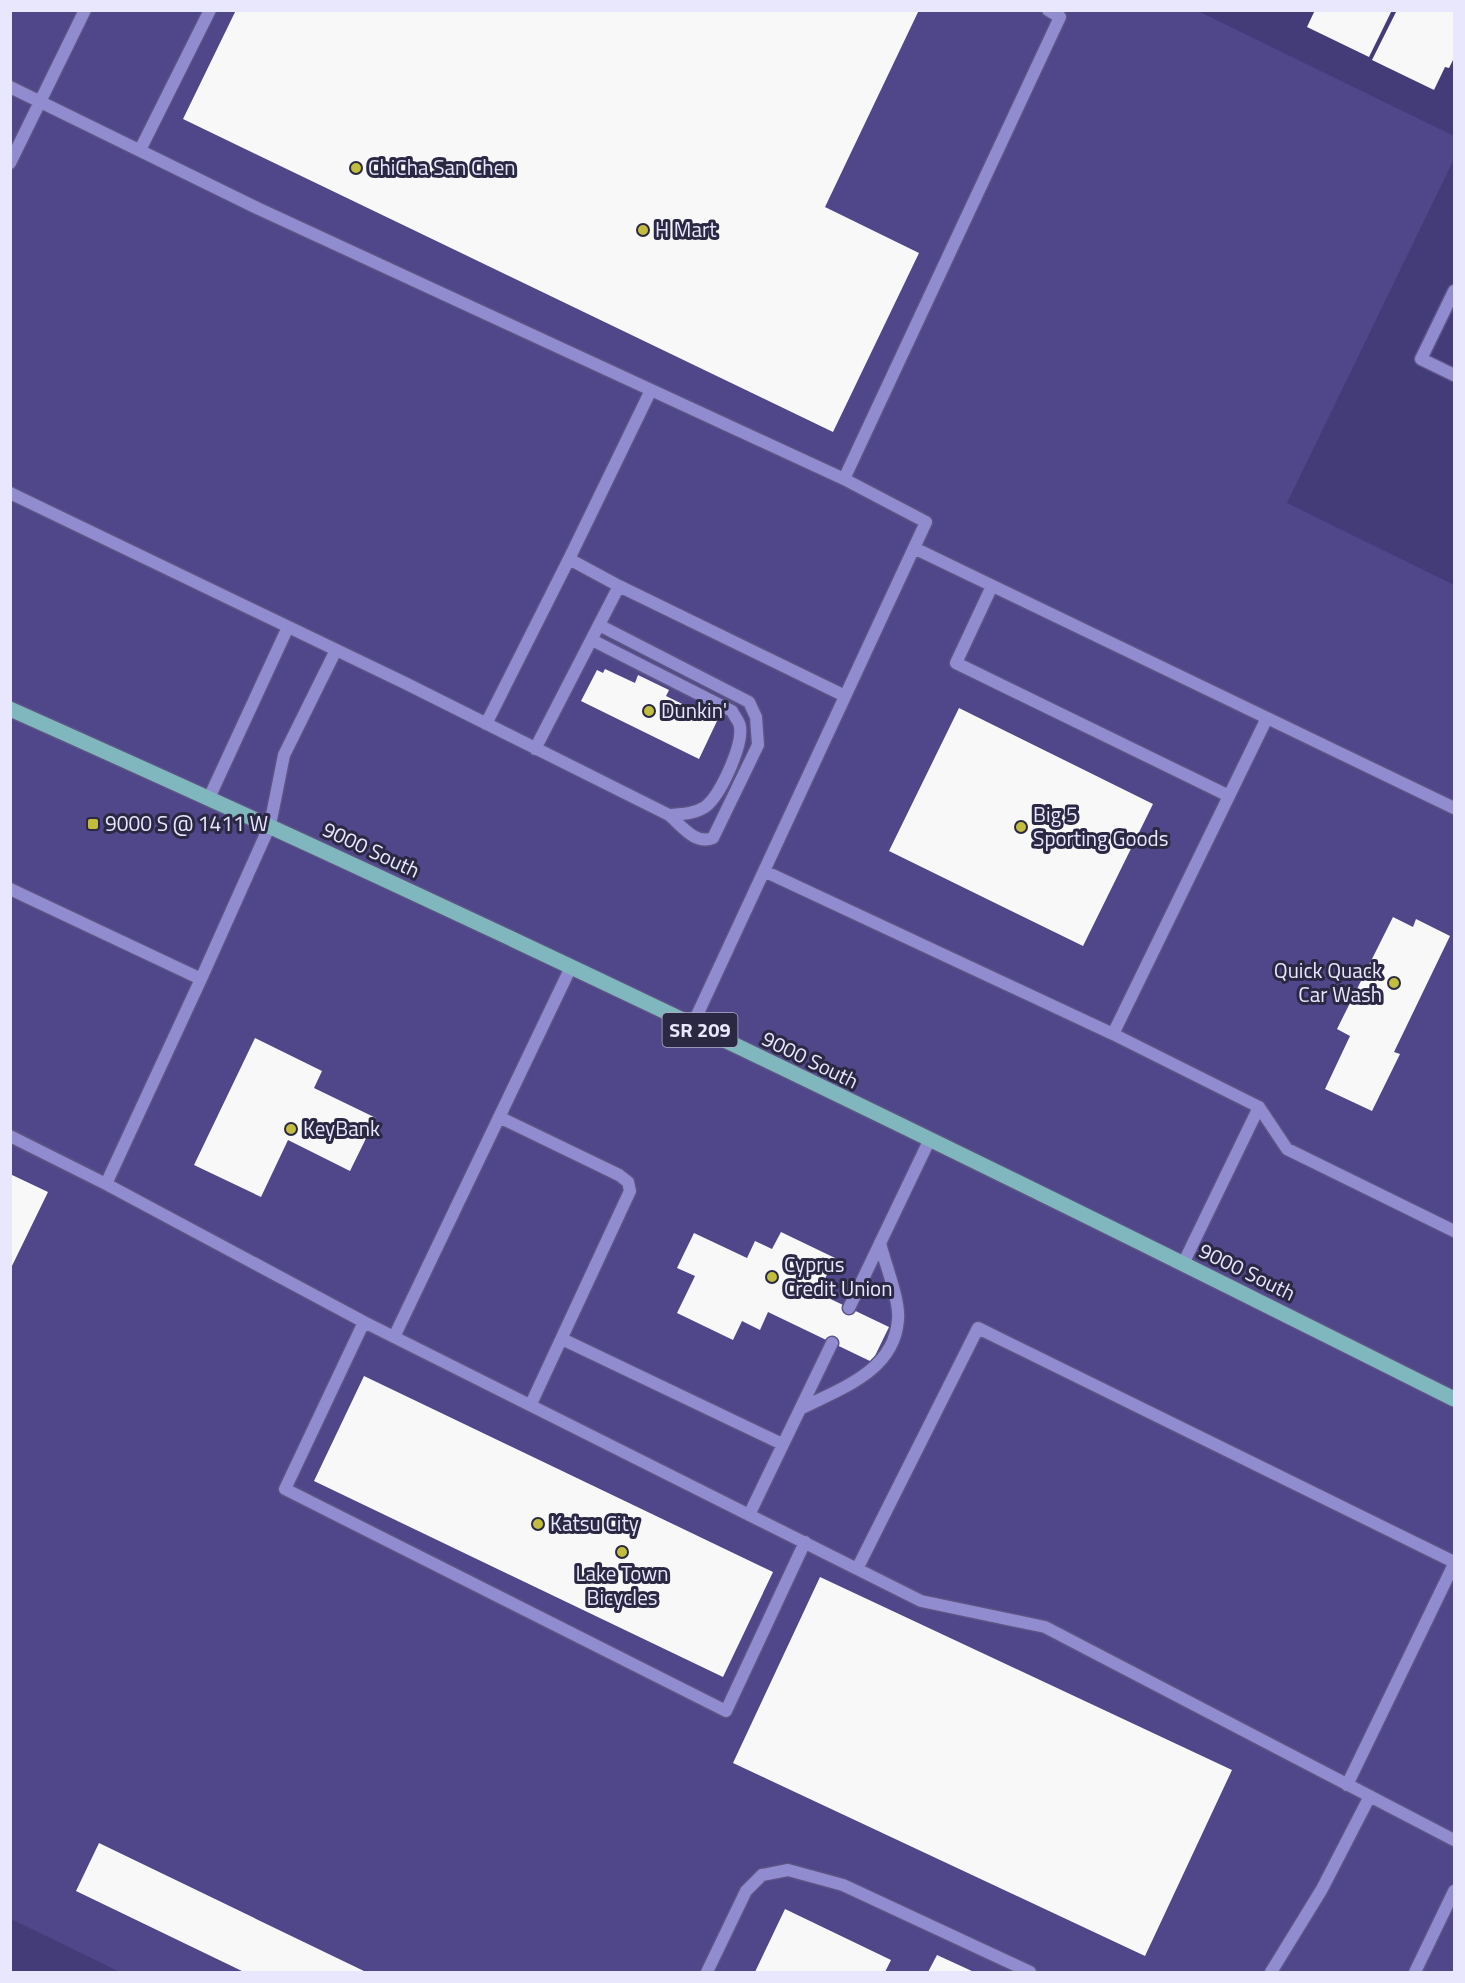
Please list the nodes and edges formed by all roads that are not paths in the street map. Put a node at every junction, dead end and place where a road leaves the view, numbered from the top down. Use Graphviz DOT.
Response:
graph roads {
  1 [pos="85,10"];
  2 [pos="210,10"];
  3 [pos="1048,10"];
  4 [pos="10,87"];
  5 [pos="39,102"];
  6 [pos="140,150"];
  7 [pos="10,163"];
  8 [pos="1455,291"];
  9 [pos="1455,375"];
  10 [pos="651,390"];
  11 [pos="844,479"];
  12 [pos="10,493"];
  13 [pos="914,548"];
  14 [pos="569,559"];
  15 [pos="619,586"];
  16 [pos="992,586"];
  17 [pos="599,625"];
  18 [pos="288,627"];
  19 [pos="592,640"];
  20 [pos="336,650"];
  21 [pos="845,696"];
  22 [pos="10,709"];
  23 [pos="1267,718"];
  24 [pos="486,724"];
  25 [pos="535,748"];
  26 [pos="1229,796"];
  27 [pos="209,798"];
  28 [pos="1455,808"];
  29 [pos="669,815"];
  30 [pos="270,825"];
  31 [pos="764,871"];
  32 [pos="10,889"];
  33 [pos="571,967"];
  34 [pos="201,979"];
  35 [pos="692,1026"];
  36 [pos="1113,1034"];
  37 [pos="1259,1107"];
  38 [pos="499,1117"];
  39 [pos="10,1136"];
  40 [pos="929,1141"];
  41 [pos="106,1184"];
  42 [pos="1455,1231"];
  43 [pos="880,1243"];
  44 [pos="1183,1264"];
  45 [pos="849,1308"];
  46 [pos="364,1322"];
  47 [pos="394,1337"];
  48 [pos="562,1339"];
  49 [pos="832,1343"];
  50 [pos="1455,1399"];
  51 [pos="531,1404"];
  52 [pos="800,1409"];
  53 [pos="783,1444"];
  54 [pos="749,1515"];
  55 [pos="805,1542"];
  56 [pos="1455,1563"];
  57 [pos="858,1567"];
  58 [pos="1347,1785"];
  59 [pos="1370,1796"];
  60 [pos="1455,1840"];
  61 [pos="1455,1892"];
  62 [pos="1450,1911"];
  63 [pos="707,1972"];
  64 [pos="1030,1972"];
  65 [pos="1271,1972"];
  66 [pos="1415,1972"];
  1 -- 5 [label="street"];
  2 -- 6 [label="street"];
  3 -- 11 [label="street"];
  4 -- 5 [label="street"];
  5 -- 6 [label="street"];
  5 -- 7 [label="street"];
  6 -- 10 [label="street"];
  8 -- 9 [label="street"];
  10 -- 11 [label="street"];
  10 -- 14 [label="street"];
  11 -- 13 [label="street"];
  12 -- 18 [label="street"];
  13 -- 16 [label="street"];
  13 -- 21 [label="street"];
  14 -- 15 [label="street"];
  14 -- 24 [label="street"];
  15 -- 17 [label="street"];
  15 -- 21 [label="street"];
  16 -- 23 [label="street"];
  16 -- 26 [label="street"];
  17 -- 19 [label="street"];
  17 -- 29 [label="street"];
  18 -- 20 [label="street"];
  18 -- 27 [label="street"];
  19 -- 25 [label="street"];
  19 -- 29 [label="street"];
  20 -- 24 [label="street"];
  20 -- 30 [label="street"];
  21 -- 31 [label="street"];
  22 -- 27 [label="main road, 9000 South / SR 209"];
  23 -- 26 [label="street"];
  23 -- 28 [label="street"];
  24 -- 25 [label="street"];
  25 -- 29 [label="street"];
  26 -- 36 [label="street"];
  27 -- 30 [label="main road, 9000 South / SR 209"];
  30 -- 33 [label="main road, 9000 South / SR 209"];
  30 -- 34 [label="street"];
  31 -- 35 [label="street"];
  31 -- 36 [label="street"];
  32 -- 34 [label="street"];
  33 -- 35 [label="main road, 9000 South / SR 209"];
  33 -- 38 [label="street"];
  34 -- 41 [label="street"];
  35 -- 40 [label="main road, 9000 South / SR 209"];
  36 -- 37 [label="street"];
  37 -- 42 [label="street"];
  37 -- 44 [label="street"];
  38 -- 47 [label="street"];
  38 -- 48 [label="street"];
  39 -- 41 [label="street"];
  40 -- 43 [label="street"];
  40 -- 44 [label="main road, 9000 South / SR 209"];
  41 -- 46 [label="street"];
  43 -- 45 [label="street"];
  43 -- 52 [label="street"];
  44 -- 50 [label="main road, 9000 South / SR 209"];
  46 -- 47 [label="street"];
  46 -- 55 [label="street"];
  47 -- 51 [label="street"];
  48 -- 51 [label="street"];
  48 -- 53 [label="street"];
  49 -- 52 [label="street"];
  51 -- 54 [label="street"];
  52 -- 53 [label="street"];
  53 -- 54 [label="street"];
  54 -- 55 [label="street"];
  55 -- 57 [label="street"];
  56 -- 57 [label="street"];
  56 -- 58 [label="street"];
  57 -- 58 [label="street"];
  58 -- 59 [label="street"];
  59 -- 60 [label="street"];
  59 -- 65 [label="street"];
  61 -- 62 [label="street"];
  62 -- 66 [label="street"];
  63 -- 64 [label="street"];
}
